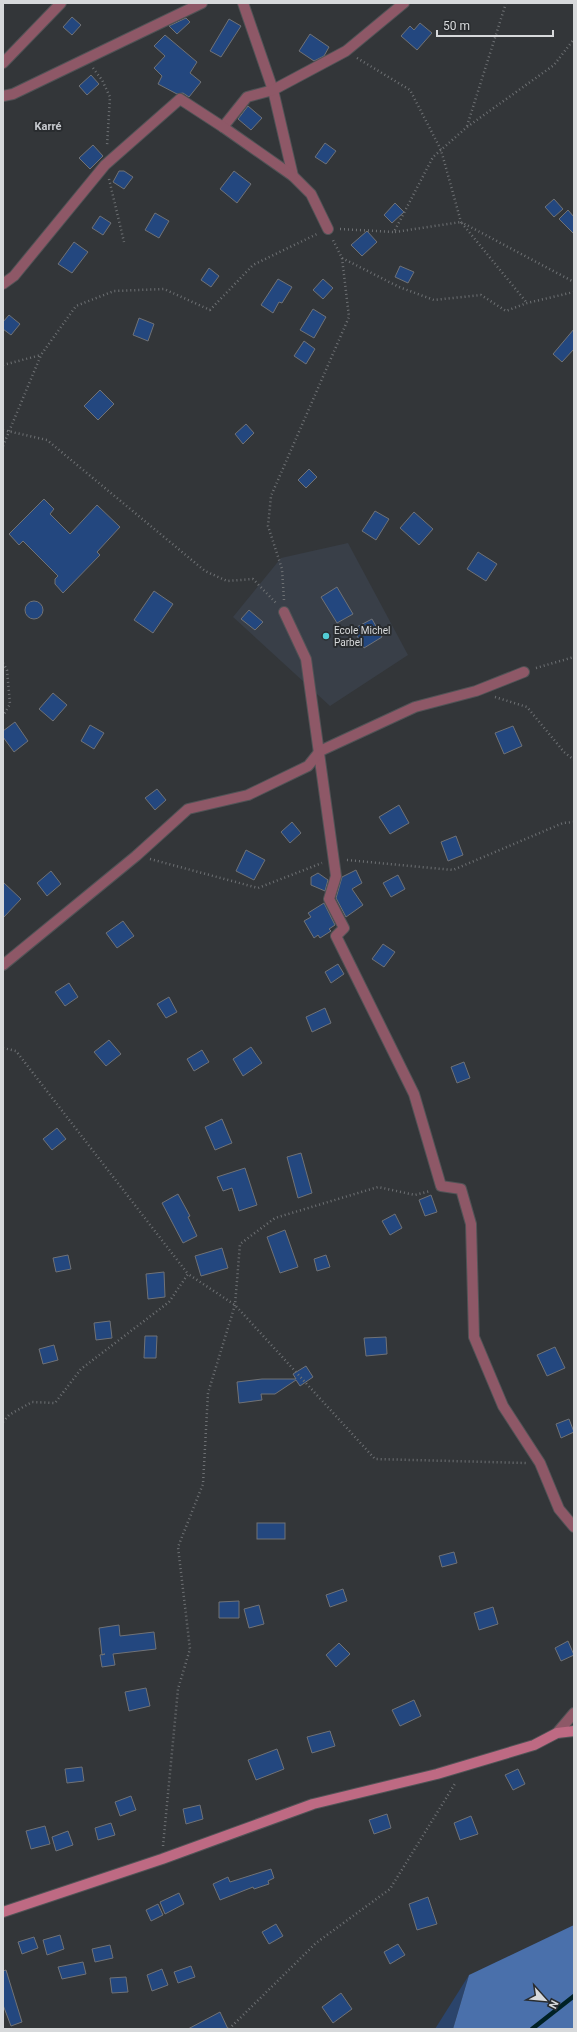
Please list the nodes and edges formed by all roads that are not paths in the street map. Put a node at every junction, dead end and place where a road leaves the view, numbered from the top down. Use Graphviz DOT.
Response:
graph roads {
  1 [pos="61,3"];
  2 [pos="202,3"];
  3 [pos="243,3"];
  4 [pos="404,3"];
  5 [pos="3,63"];
  6 [pos="273,90"];
  7 [pos="3,96"];
  8 [pos="223,127"];
  9 [pos="293,176"];
  10 [pos="328,229"];
  11 [pos="3,284"];
  12 [pos="284,612"];
  13 [pos="524,672"];
  14 [pos="320,752"];
  15 [pos="3,965"];
  16 [pos="574,1527"];
  17 [pos="574,1713"];
  18 [pos="574,1731"];
  19 [pos="557,1733"];
  20 [pos="3,1912"];
  1 -- 5 [label="street"];
  2 -- 7 [label="street"];
  3 -- 6 [label="street"];
  4 -- 6 [label="street"];
  6 -- 8 [label="street"];
  6 -- 9 [label="street"];
  8 -- 9 [label="street"];
  8 -- 11 [label="street"];
  9 -- 10 [label="street"];
  12 -- 14 [label="street"];
  13 -- 14 [label="street"];
  14 -- 15 [label="street"];
  14 -- 16 [label="street"];
  17 -- 19 [label="street"];
  18 -- 19 [label="main road"];
  19 -- 20 [label="main road"];
}
